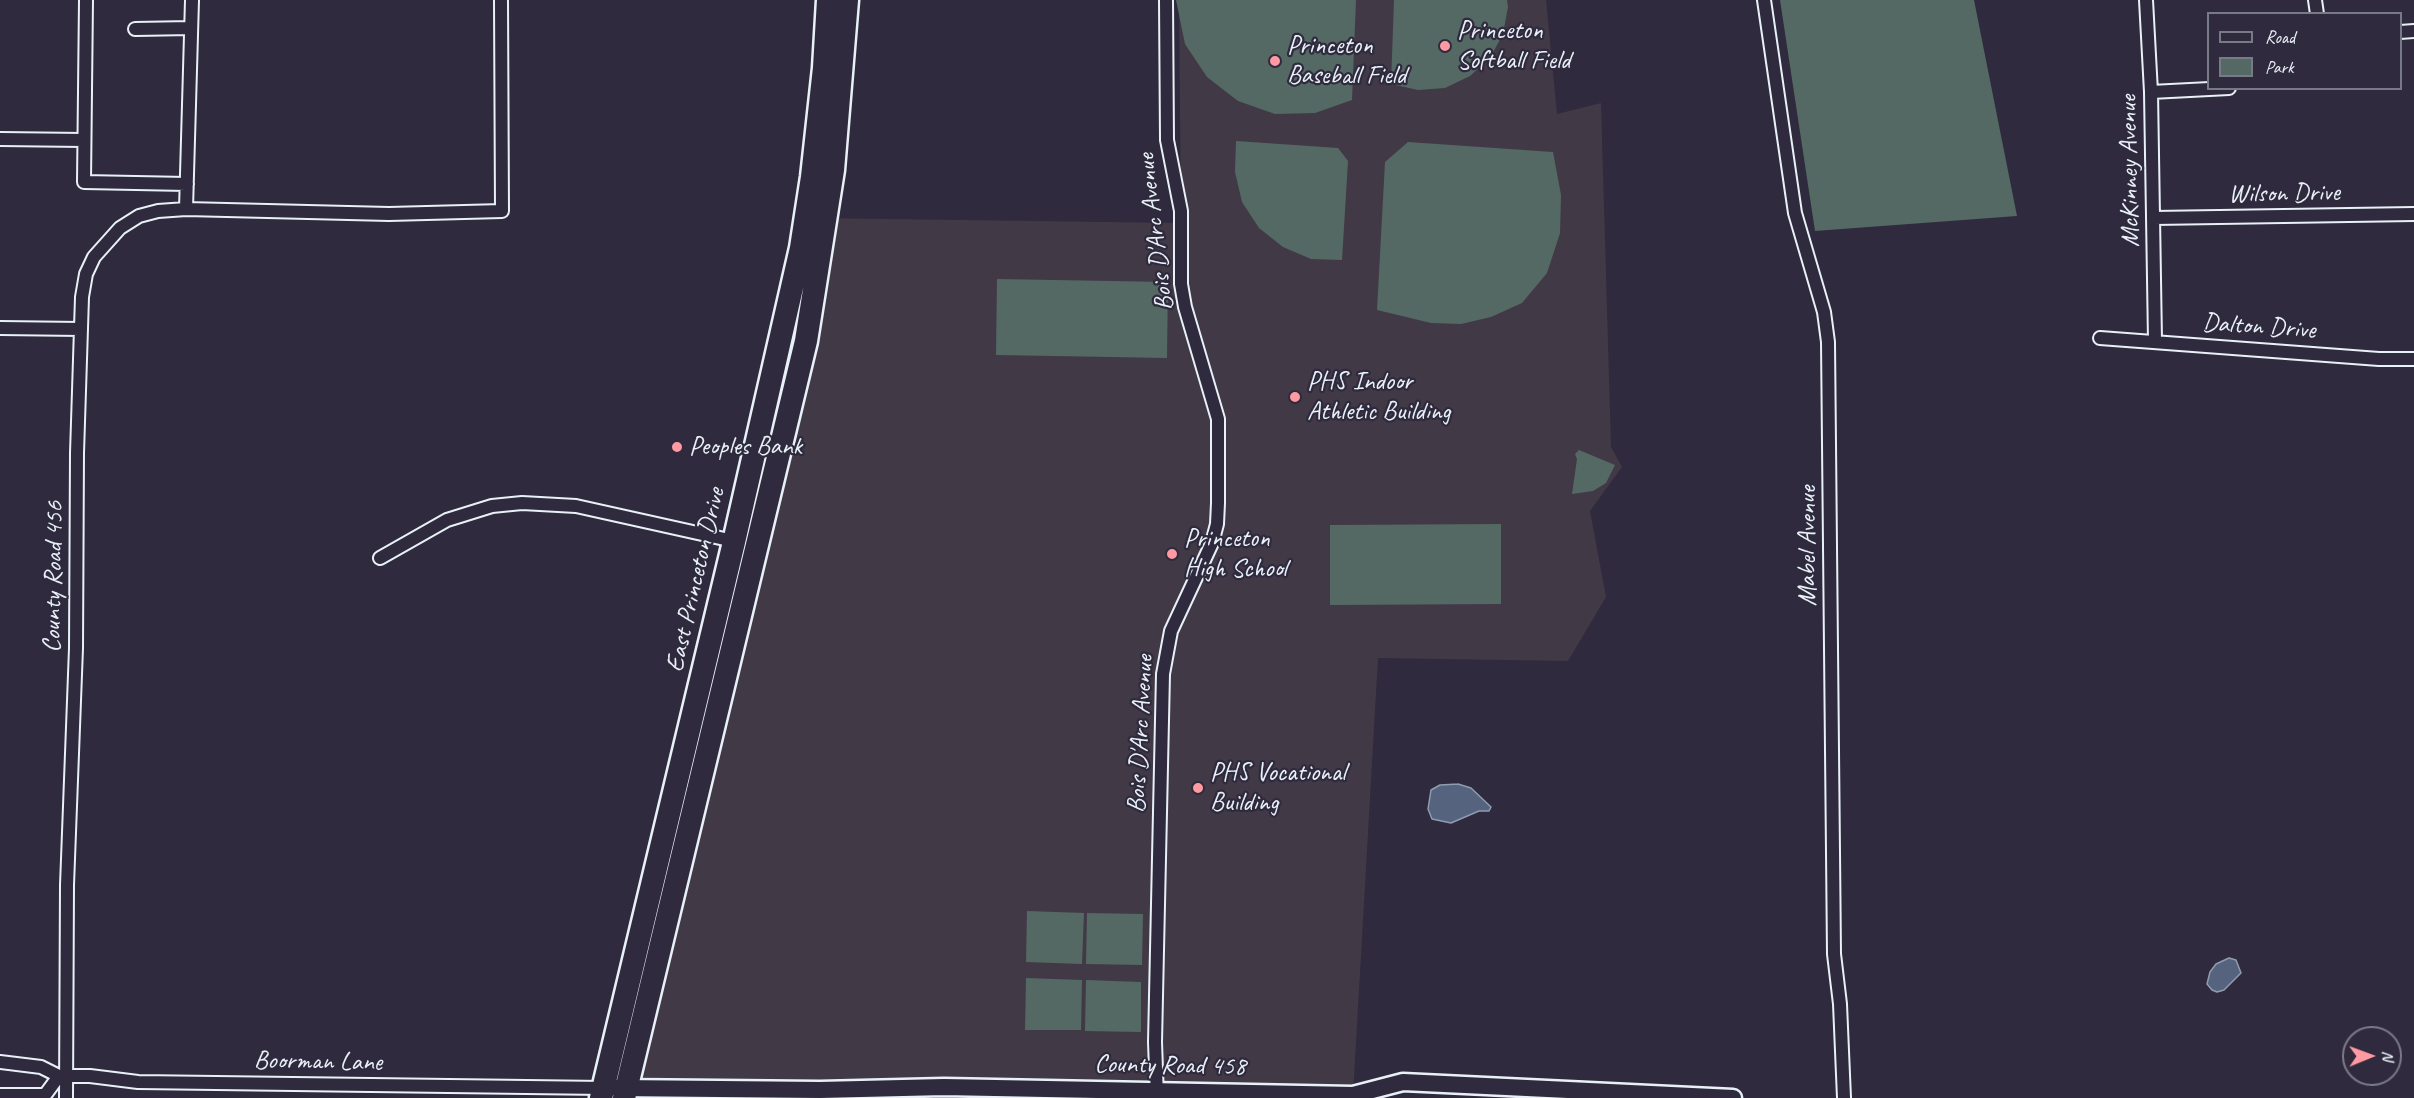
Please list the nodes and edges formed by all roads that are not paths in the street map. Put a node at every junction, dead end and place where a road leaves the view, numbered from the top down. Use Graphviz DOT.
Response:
graph roads {
  1 [pos="86,0"];
  2 [pos="192,0"];
  3 [pos="501,0"];
  4 [pos="828,0"];
  5 [pos="847,0"];
  6 [pos="1166,0"];
  7 [pos="1764,0"];
  8 [pos="2145,0"];
  9 [pos="191,28"];
  10 [pos="135,29"];
  11 [pos="2207,89"];
  12 [pos="2151,92"];
  13 [pos="0,139"];
  14 [pos="84,140"];
  15 [pos="187,184"];
  16 [pos="186,209"];
  17 [pos="2414,214"];
  18 [pos="2154,218"];
  19 [pos="0,328"];
  20 [pos="81,329"];
  21 [pos="780,336"];
  22 [pos="2100,338"];
  23 [pos="806,341"];
  24 [pos="2155,341"];
  25 [pos="2414,359"];
  26 [pos="735,542"];
  27 [pos="757,547"];
  28 [pos="380,558"];
  29 [pos="0,1062"];
  30 [pos="63,1076"];
  31 [pos="614,1093"];
  32 [pos="0,1095"];
  33 [pos="1155,1096"];
  34 [pos="66,1098"];
  35 [pos="1733,1098"];
  36 [pos="1844,1098"];
  1 -- 14 [label="street"];
  2 -- 9 [label="street"];
  3 -- 16 [label="street, County Road 456"];
  4 -- 21 [label="highway, East Princeton Drive"];
  5 -- 23 [label="highway, East Princeton Drive"];
  6 -- 33 [label="street, Bois D'Arc Avenue"];
  7 -- 36 [label="street, Mabel Avenue"];
  8 -- 12 [label="street, McKinney Avenue"];
  9 -- 10 [label="street"];
  9 -- 15 [label="street"];
  11 -- 12 [label="street"];
  12 -- 18 [label="street, McKinney Avenue"];
  13 -- 14 [label="street"];
  14 -- 15 [label="street"];
  15 -- 16 [label="street"];
  16 -- 20 [label="street, County Road 456"];
  17 -- 18 [label="street, Wilson Drive"];
  18 -- 24 [label="street, McKinney Avenue"];
  19 -- 20 [label="street"];
  20 -- 30 [label="street, County Road 456"];
  21 -- 23 [label="highway"];
  21 -- 26 [label="highway, East Princeton Drive"];
  22 -- 24 [label="street, Dalton Drive"];
  23 -- 27 [label="highway, East Princeton Drive"];
  24 -- 25 [label="street, Dalton Drive"];
  26 -- 27 [label="street"];
  26 -- 28 [label="street"];
  26 -- 31 [label="highway, East Princeton Drive"];
  27 -- 31 [label="highway, East Princeton Drive"];
  29 -- 30 [label="street, Boorman Lane"];
  30 -- 31 [label="street, Boorman Lane"];
  30 -- 32 [label="street"];
  30 -- 34 [label="street, County Road 456"];
  31 -- 33 [label="street, County Road 458"];
  33 -- 35 [label="street, County Road 458"];
}
